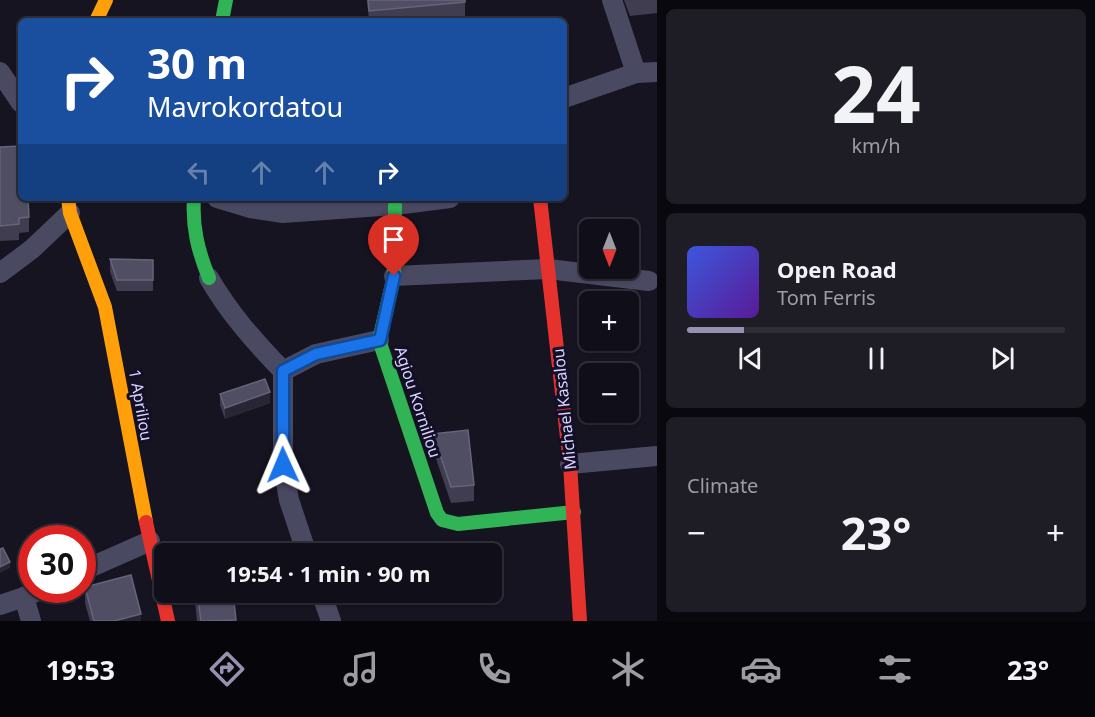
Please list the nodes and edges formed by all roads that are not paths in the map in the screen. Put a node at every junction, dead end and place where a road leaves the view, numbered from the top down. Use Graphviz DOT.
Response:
graph roads {
  1 [pos="106,0"];
  2 [pos="226,0"];
  3 [pos="612,0"];
  4 [pos="97,18"];
  5 [pos="223,18"];
  6 [pos="0,72"];
  7 [pos="657,72"];
  8 [pos="636,73"];
  9 [pos="567,97"];
  10 [pos="18,99"];
  11 [pos="194,201"];
  12 [pos="227,201"];
  13 [pos="426,201"];
  14 [pos="540,201"];
  15 [pos="394,205"];
  16 [pos="69,206"];
  17 [pos="548,269"];
  18 [pos="0,273"];
  19 [pos="394,276"];
  20 [pos="209,278"];
  21 [pos="649,281"];
  22 [pos="380,340"];
  23 [pos="283,371"];
  24 [pos="657,456"];
  25 [pos="570,464"];
  26 [pos="574,512"];
  27 [pos="150,541"];
  28 [pos="303,543"];
  29 [pos="96,565"];
  30 [pos="18,598"];
  31 [pos="32,603"];
  32 [pos="325,603"];
  33 [pos="0,605"];
  34 [pos="31,621"];
  35 [pos="168,621"];
  36 [pos="331,621"];
  37 [pos="580,621"];
  1 -- 4 [label="street"];
  2 -- 5 [label="street"];
  3 -- 8 [label="street"];
  6 -- 10 [label="street"];
  7 -- 8 [label="street"];
  8 -- 9 [label="street"];
  11 -- 20 [label="street"];
  12 -- 15 [label="street"];
  13 -- 15 [label="street"];
  14 -- 17 [label="street, Michael Kasalou"];
  15 -- 19 [label="street, Agiou Korniliou"];
  16 -- 18 [label="street"];
  16 -- 27 [label="street, 1 Apriliou"];
  17 -- 19 [label="street"];
  17 -- 21 [label="street"];
  17 -- 25 [label="street, Michael Kasalou"];
  19 -- 22 [label="street, Agiou Korniliou"];
  20 -- 23 [label="street"];
  22 -- 23 [label="street"];
  22 -- 26 [label="street, Agiou Korniliou"];
  23 -- 28 [label="street"];
  24 -- 25 [label="street"];
  25 -- 26 [label="street, Michael Kasalou"];
  26 -- 37 [label="street, Michael Kasalou"];
  27 -- 29 [label="street"];
  27 -- 35 [label="street, 1 Apriliou"];
  30 -- 33 [label="street"];
  31 -- 34 [label="street"];
  32 -- 36 [label="street"];
}
